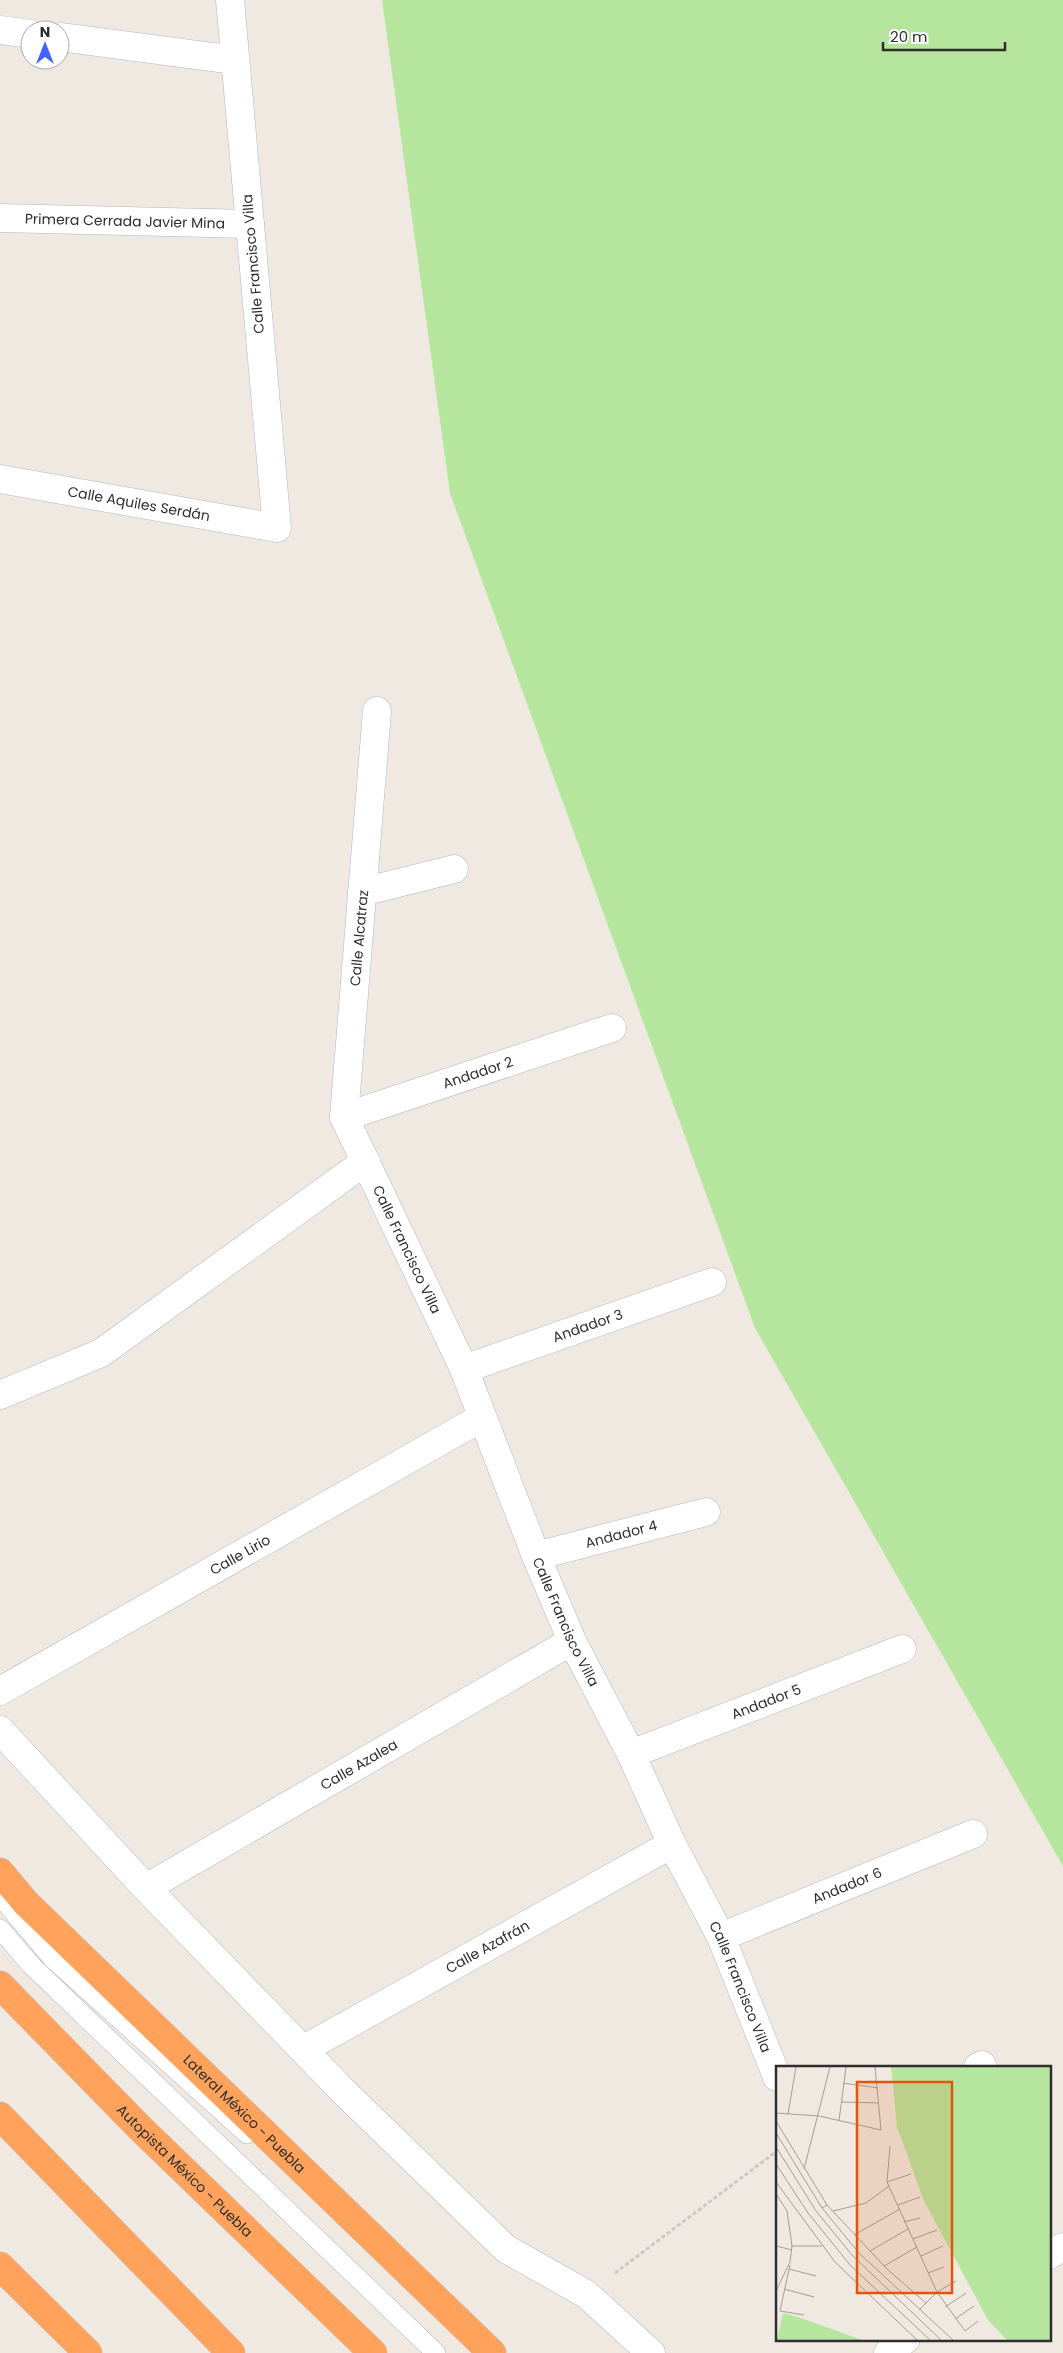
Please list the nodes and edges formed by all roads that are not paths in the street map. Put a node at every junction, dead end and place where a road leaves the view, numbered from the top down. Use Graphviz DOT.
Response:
graph roads {
  1 [pos="230,0"];
  2 [pos="0,30"];
  3 [pos="20,33"];
  4 [pos="70,38"];
  5 [pos="235,60"];
  6 [pos="0,218"];
  7 [pos="250,224"];
  8 [pos="0,479"];
  9 [pos="277,528"];
  10 [pos="377,711"];
  11 [pos="454,869"];
  12 [pos="362,892"];
  13 [pos="612,1028"];
  14 [pos="344,1117"];
  15 [pos="366,1161"];
  16 [pos="712,1282"];
  17 [pos="464,1369"];
  18 [pos="0,1395"];
  19 [pos="481,1418"];
  20 [pos="706,1512"];
  21 [pos="536,1556"];
  22 [pos="572,1641"];
  23 [pos="902,1649"];
  24 [pos="0,1691"];
  25 [pos="0,1730"];
  26 [pos="631,1754"];
  27 [pos="973,1834"];
  28 [pos="672,1844"];
  29 [pos="0,1872"];
  30 [pos="146,1888"];
  31 [pos="0,1896"];
  32 [pos="0,1929"];
  33 [pos="721,1937"];
  34 [pos="0,1985"];
  35 [pos="304,2049"];
  36 [pos="776,2074"];
  37 [pos="0,2116"];
  38 [pos="1063,2247"];
  39 [pos="1050,2254"];
  40 [pos="0,2266"];
  41 [pos="88,2353"];
  42 [pos="230,2353"];
  43 [pos="373,2353"];
  44 [pos="436,2353"];
  45 [pos="490,2353"];
  46 [pos="651,2353"];
  1 -- 5 [label="street, Calle Francisco Villa"];
  2 -- 3 [label="street"];
  4 -- 5 [label="street"];
  5 -- 7 [label="street, Calle Francisco Villa"];
  6 -- 7 [label="street, Primera Cerrada Javier Mina"];
  7 -- 9 [label="street, Calle Francisco Villa"];
  8 -- 9 [label="street, Calle Aquiles Serdán"];
  10 -- 12 [label="street, Calle Alcatraz"];
  11 -- 12 [label="street"];
  12 -- 14 [label="street, Calle Alcatraz"];
  13 -- 14 [label="street, Andador 2"];
  14 -- 15 [label="street"];
  15 -- 17 [label="street, Calle Francisco Villa"];
  15 -- 18 [label="street"];
  16 -- 17 [label="street, Andador 3"];
  17 -- 19 [label="street, Calle Francisco Villa"];
  19 -- 21 [label="street, Calle Francisco Villa"];
  19 -- 24 [label="street, Calle Lirio"];
  20 -- 21 [label="street, Andador 4"];
  21 -- 22 [label="street, Calle Francisco Villa"];
  22 -- 26 [label="street, Calle Francisco Villa"];
  22 -- 30 [label="street, Calle Azalea"];
  23 -- 26 [label="street, Andador 5"];
  25 -- 30 [label="street"];
  26 -- 28 [label="street, Calle Francisco Villa"];
  27 -- 33 [label="street, Andador 6"];
  28 -- 33 [label="street, Calle Francisco Villa"];
  28 -- 35 [label="street, Calle Azafrán"];
  29 -- 45 [label="highway, Lateral México - Puebla"];
  30 -- 35 [label="street"];
  31 -- 45 [label="lane"];
  32 -- 44 [label="lane"];
  33 -- 36 [label="street, Calle Francisco Villa"];
  34 -- 43 [label="highway, Autopista México - Puebla"];
  35 -- 46 [label="street"];
  37 -- 42 [label="highway"];
  38 -- 39 [label="street"];
  40 -- 41 [label="highway"];
}
